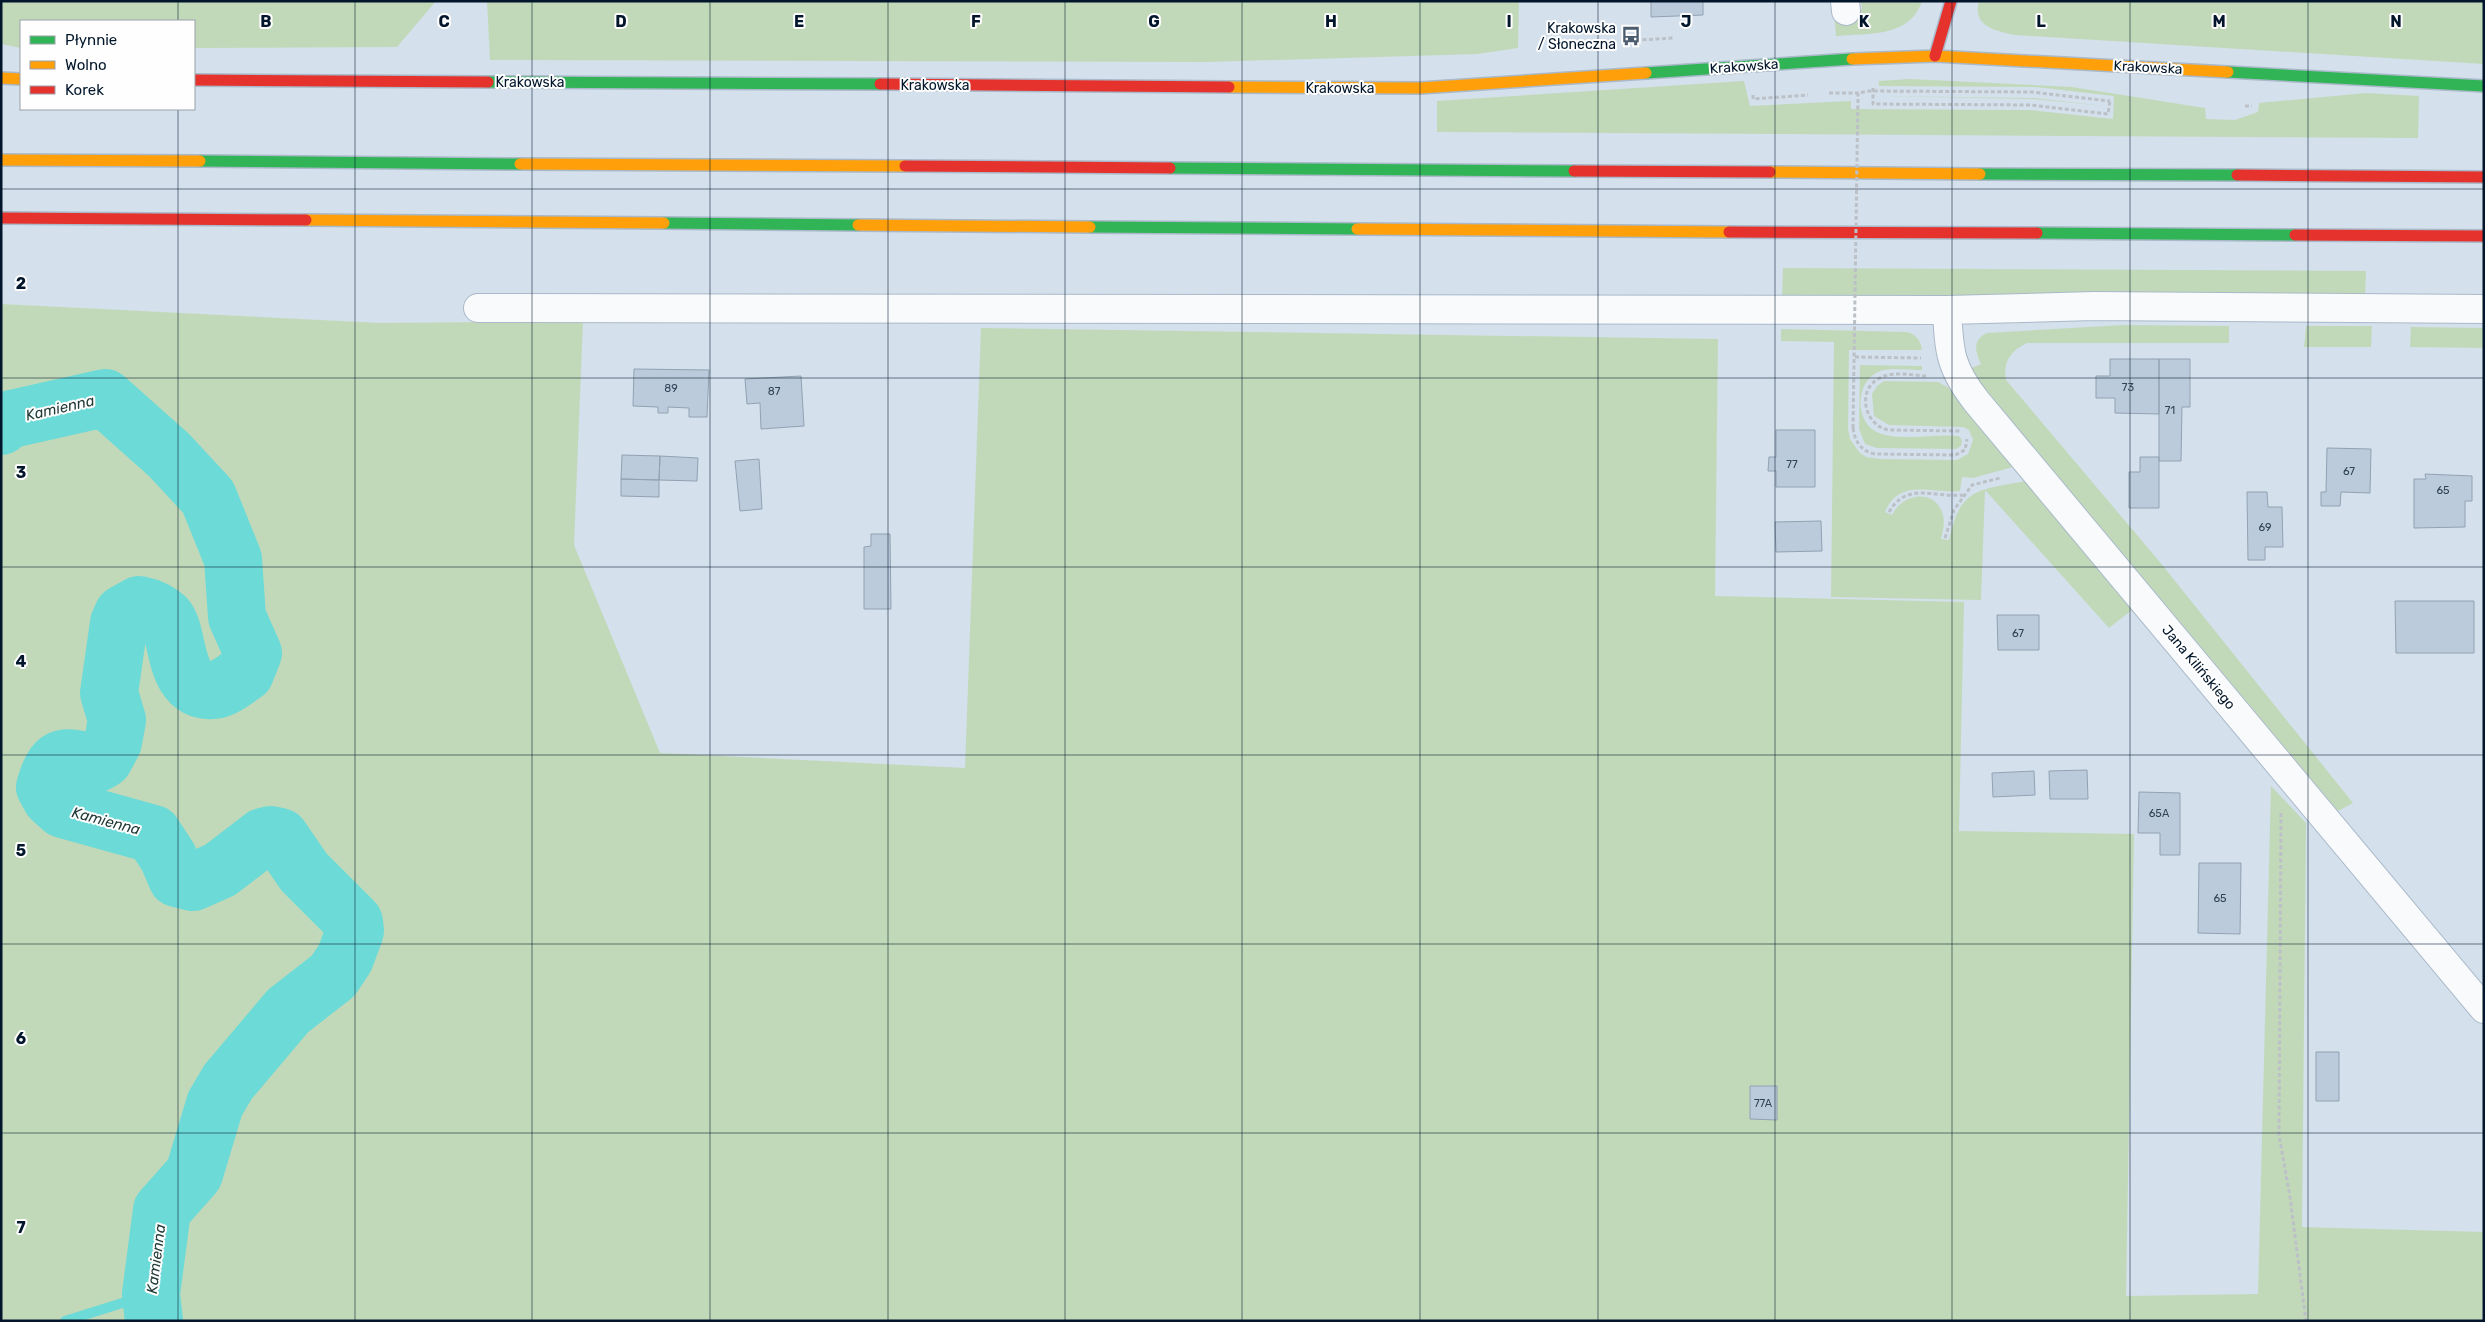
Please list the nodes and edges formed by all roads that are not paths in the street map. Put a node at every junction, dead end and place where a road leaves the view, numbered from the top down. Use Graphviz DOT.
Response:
graph roads {
  1 [pos="1951,1"];
  2 [pos="1935,56"];
  3 [pos="1,78"];
  4 [pos="20,79"];
  5 [pos="195,80"];
  6 [pos="2484,86"];
  7 [pos="1,160"];
  8 [pos="2484,177"];
  9 [pos="1,218"];
  10 [pos="2484,236"];
  11 [pos="478,308"];
  12 [pos="2484,309"];
  13 [pos="1947,310"];
  14 [pos="2484,1009"];
  1 -- 2 [label="main road"];
  2 -- 5 [label="main road, Krakowska"];
  2 -- 6 [label="main road, Krakowska"];
  3 -- 4 [label="main road"];
  7 -- 8 [label="main road"];
  9 -- 10 [label="main road"];
  11 -- 13 [label="street"];
  12 -- 13 [label="street"];
  13 -- 14 [label="street, Jana Kilińskiego"];
}
